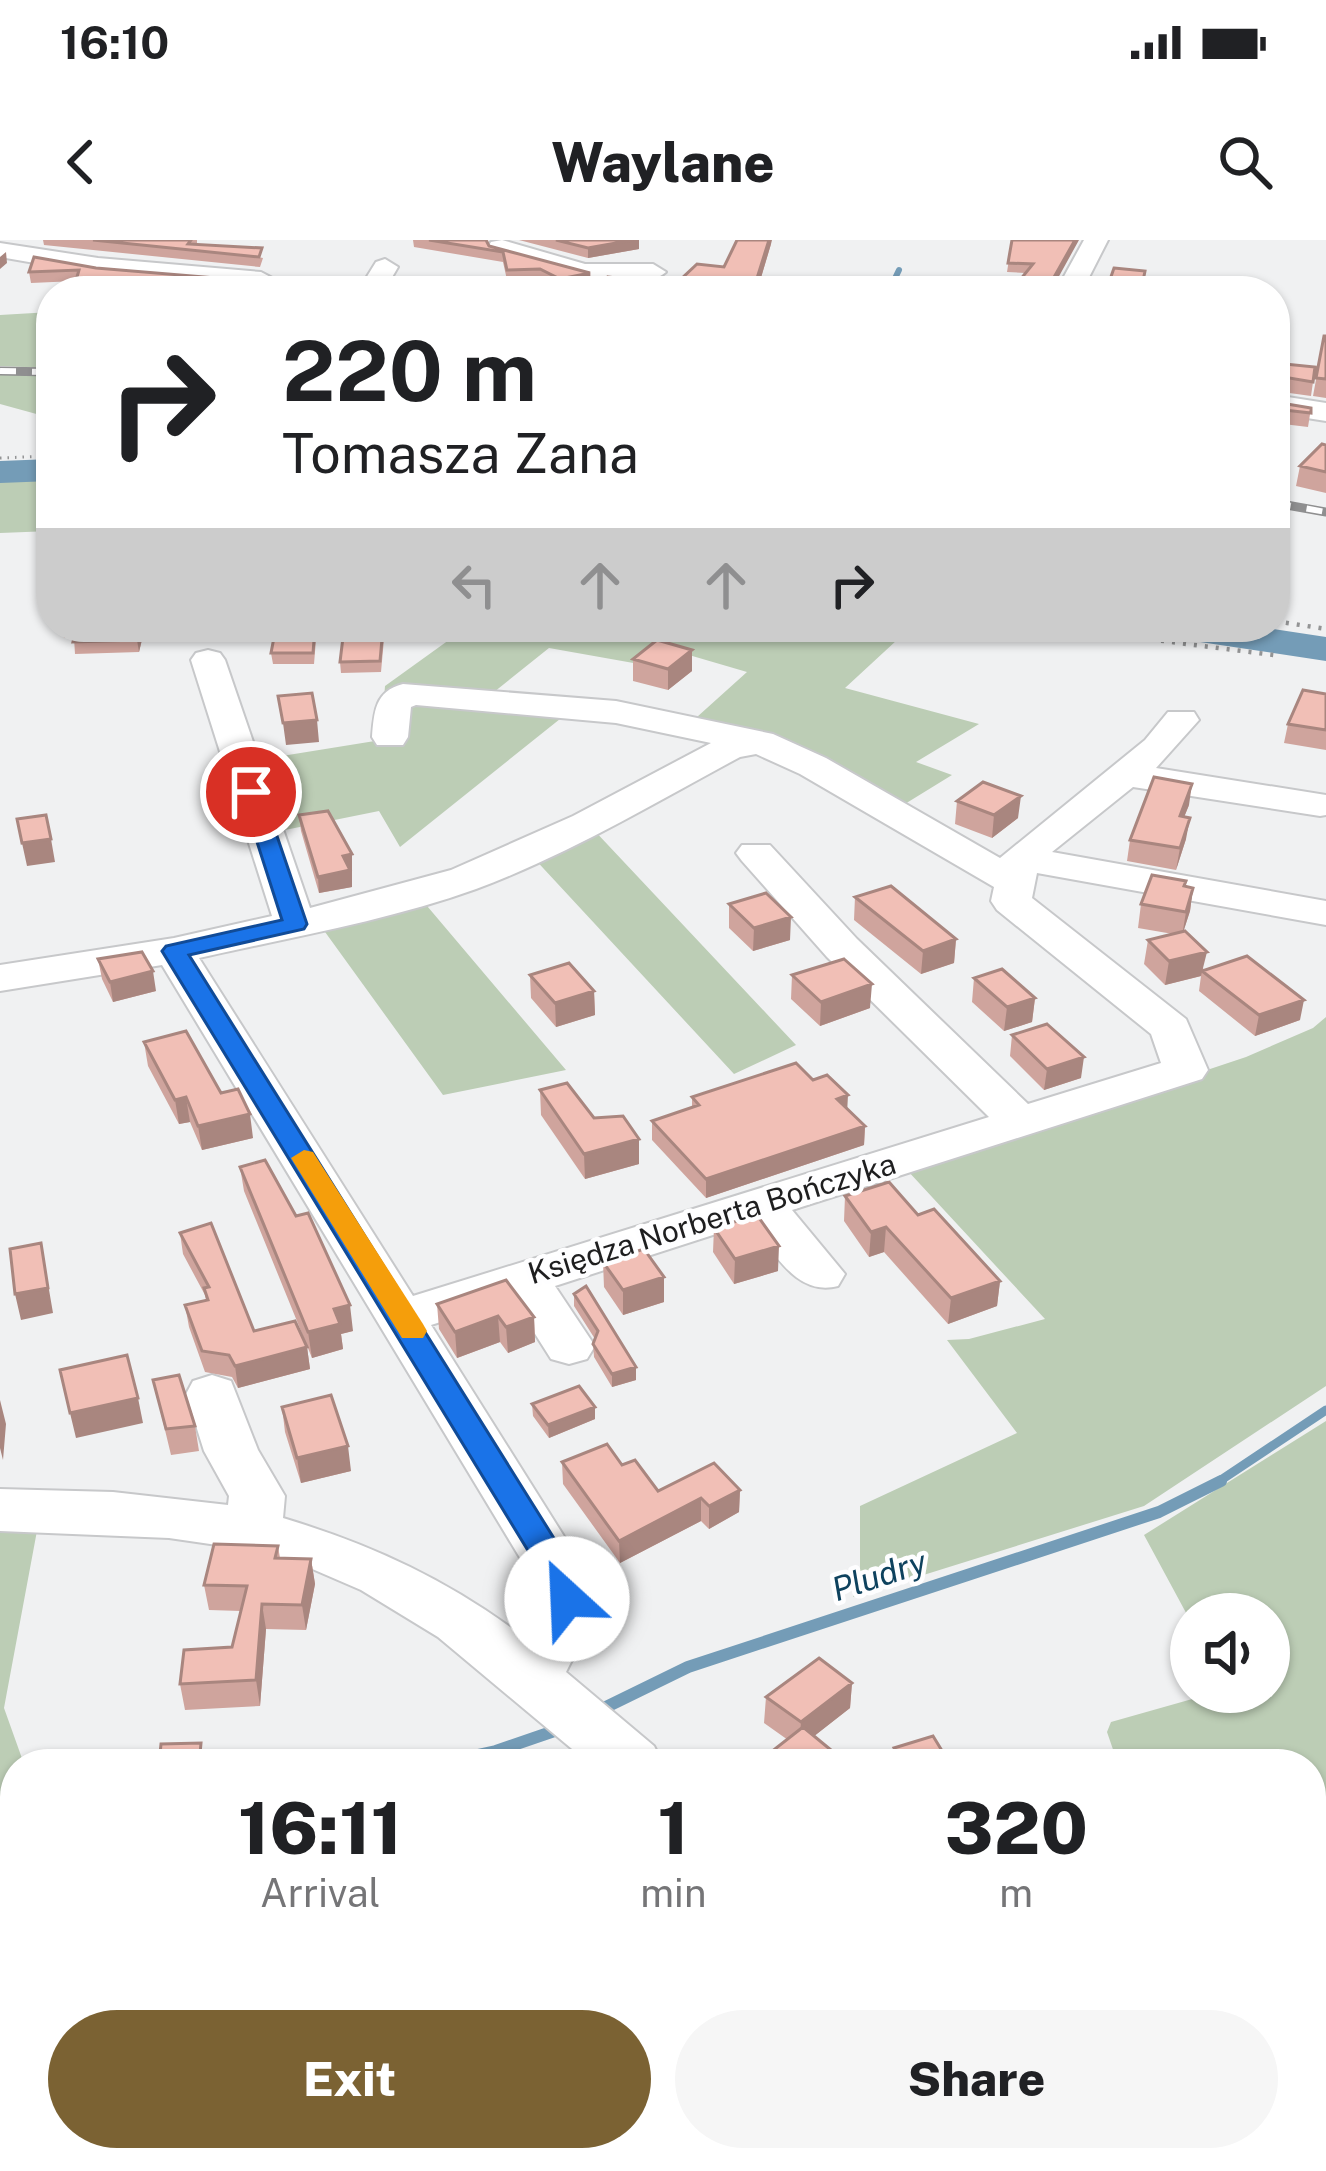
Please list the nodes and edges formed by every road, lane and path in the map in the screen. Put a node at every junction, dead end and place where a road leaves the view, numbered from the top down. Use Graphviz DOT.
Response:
graph roads {
  1 [pos="1096,240"];
  2 [pos="644,243"];
  3 [pos="500,247"];
  4 [pos="19,248"];
  5 [pos="184,276"];
  6 [pos="614,276"];
  7 [pos="653,276"];
  8 [pos="1077,276"];
  9 [pos="1290,406"];
  10 [pos="1326,412"];
  11 [pos="36,457"];
  12 [pos="0,458"];
  13 [pos="1290,623"];
  14 [pos="1326,629"];
  15 [pos="1171,642"];
  16 [pos="1274,655"];
  17 [pos="208,660"];
  18 [pos="390,736"];
  19 [pos="760,742"];
  20 [pos="1323,790"];
  21 [pos="756,853"];
  22 [pos="1017,870"];
  23 [pos="1326,913"];
  24 [pos="296,924"];
  25 [pos="174,951"];
  26 [pos="0,978"];
  27 [pos="1020,1122"];
  28 [pos="760,1204"];
  29 [pos="820,1274"];
  30 [pos="524,1278"];
  31 [pos="404,1316"];
  32 [pos="569,1346"];
  33 [pos="212,1394"];
  34 [pos="0,1510"];
  35 [pos="254,1528"];
  36 [pos="539,1685"];
  37 [pos="615,1749"];
  1 -- 8 [label="street"];
  2 -- 7 [label="street"];
  3 -- 6 [label="street"];
  4 -- 5 [label="street"];
  9 -- 10 [label="street"];
  11 -- 12 [label="path"];
  13 -- 14 [label="path"];
  15 -- 16 [label="path"];
  17 -- 24 [label="street"];
  18 -- 19 [label="street"];
  19 -- 22 [label="street"];
  19 -- 24 [label="street"];
  20 -- 22 [label="street"];
  21 -- 27 [label="street"];
  22 -- 23 [label="street"];
  22 -- 27 [label="street, Księdza Norberta Bończyka"];
  24 -- 25 [label="street"];
  25 -- 26 [label="street"];
  25 -- 31 [label="street"];
  27 -- 28 [label="street, Księdza Norberta Bończyka"];
  28 -- 29 [label="street"];
  28 -- 30 [label="street, Księdza Norberta Bończyka"];
  30 -- 31 [label="street, Księdza Norberta Bończyka"];
  30 -- 32 [label="street"];
  31 -- 36 [label="street"];
  33 -- 35 [label="street"];
  34 -- 35 [label="street"];
  35 -- 36 [label="street"];
  36 -- 37 [label="street"];
}
